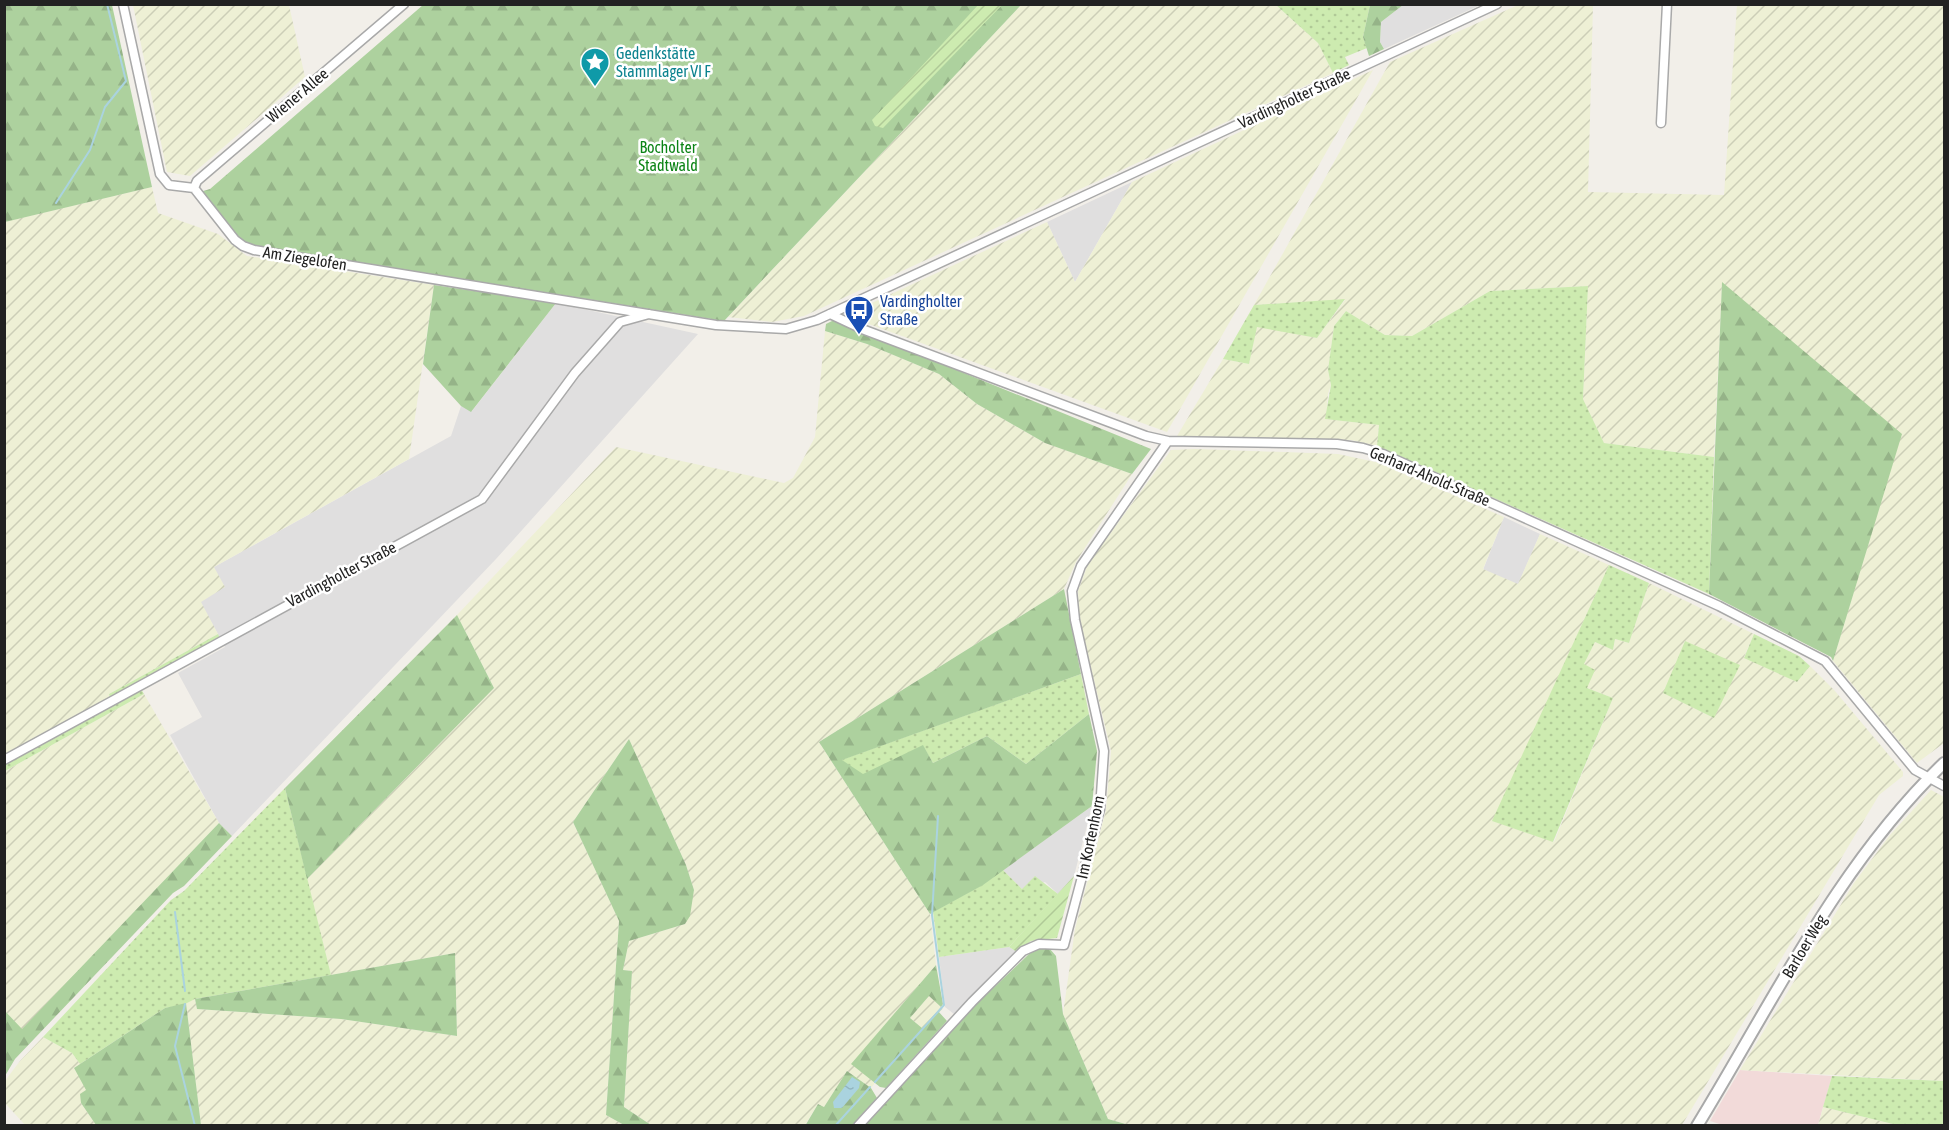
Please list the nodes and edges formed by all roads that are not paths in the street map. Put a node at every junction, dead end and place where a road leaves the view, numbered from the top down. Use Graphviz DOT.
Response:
graph roads {
  1 [pos="123,4"];
  2 [pos="404,4"];
  3 [pos="1497,4"];
  4 [pos="1667,4"];
  5 [pos="1661,123"];
  6 [pos="194,188"];
  7 [pos="619,308"];
  8 [pos="652,313"];
  9 [pos="830,314"];
  10 [pos="620,322"];
  11 [pos="1168,441"];
  12 [pos="4,760"];
  13 [pos="1944,763"];
  14 [pos="1929,778"];
  15 [pos="1944,786"];
  16 [pos="858,1125"];
  17 [pos="1698,1125"];
  1 -- 6 [label="street"];
  2 -- 6 [label="street, Wiener Allee"];
  3 -- 9 [label="street, Vardingholter Straße"];
  4 -- 5 [label="street"];
  6 -- 7 [label="street, Am Ziegelofen"];
  7 -- 8 [label="street, Am Ziegelofen"];
  7 -- 10 [label="street"];
  8 -- 9 [label="street, Vardingholter Straße"];
  8 -- 10 [label="street, Vardingholter Straße"];
  9 -- 11 [label="street, Gerhard-Ahold-Straße"];
  10 -- 12 [label="street, Vardingholter Straße"];
  11 -- 14 [label="street, Gerhard-Ahold-Straße"];
  11 -- 16 [label="street, Im Kortenhorn"];
  13 -- 14 [label="street, Barloer Weg"];
  14 -- 15 [label="street"];
  14 -- 17 [label="street, Barloer Weg"];
}
